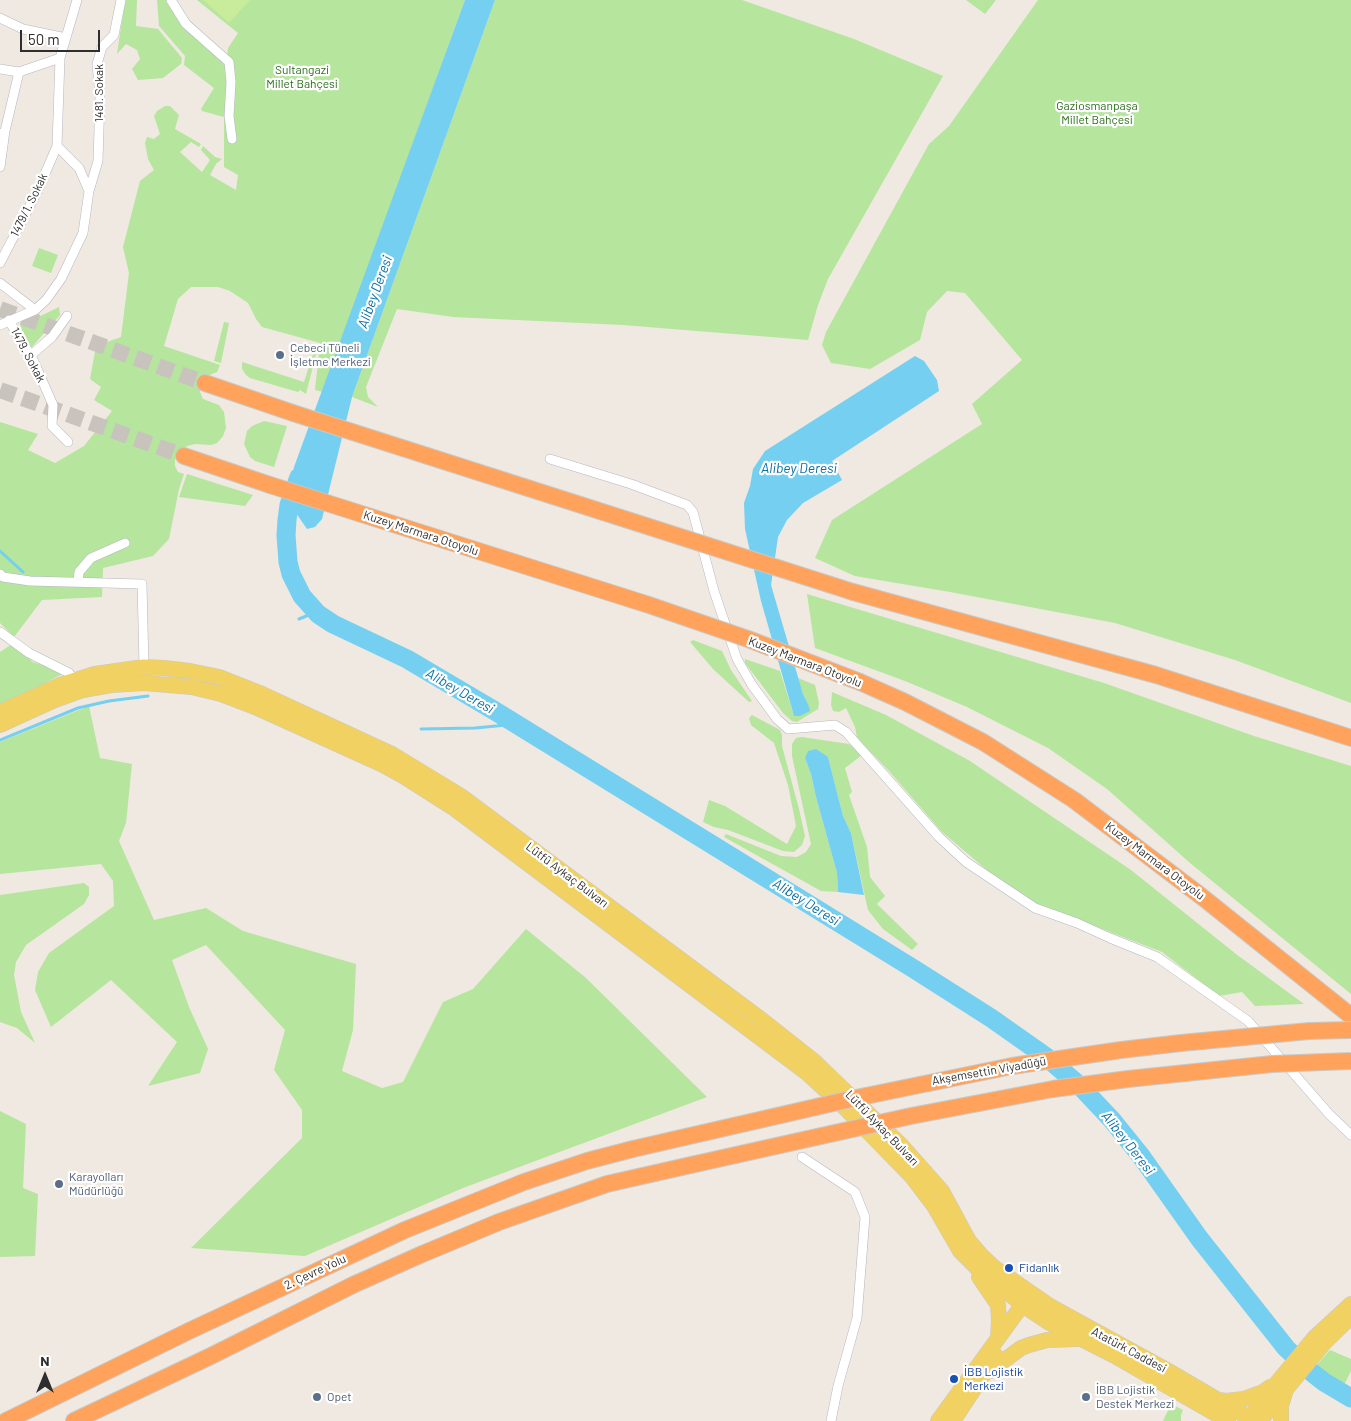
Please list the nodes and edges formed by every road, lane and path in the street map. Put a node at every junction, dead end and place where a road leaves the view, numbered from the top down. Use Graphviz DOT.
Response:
graph roads {
  1 [pos="77,0"];
  2 [pos="120,0"];
  3 [pos="171,0"];
  4 [pos="0,18"];
  5 [pos="66,38"];
  6 [pos="60,58"];
  7 [pos="0,69"];
  8 [pos="20,72"];
  9 [pos="3,133"];
  10 [pos="232,140"];
  11 [pos="57,146"];
  12 [pos="0,167"];
  13 [pos="89,191"];
  14 [pos="0,263"];
  15 [pos="0,282"];
  16 [pos="35,310"];
  17 [pos="67,316"];
  18 [pos="10,320"];
  19 [pos="0,325"];
  20 [pos="31,355"];
  21 [pos="205,383"];
  22 [pos="68,442"];
  23 [pos="184,456"];
  24 [pos="550,459"];
  25 [pos="126,543"];
  26 [pos="0,574"];
  27 [pos="78,582"];
  28 [pos="0,632"];
  29 [pos="144,666"];
  30 [pos="74,680"];
  31 [pos="144,683"];
  32 [pos="0,712"];
  33 [pos="0,725"];
  34 [pos="1351,738"];
  35 [pos="1351,1016"];
  36 [pos="1351,1030"];
  37 [pos="1351,1061"];
  38 [pos="1351,1135"];
  39 [pos="633,1149"];
  40 [pos="802,1157"];
  41 [pos="971,1264"];
  42 [pos="1030,1301"];
  43 [pos="1351,1304"];
  44 [pos="1351,1317"];
  45 [pos="997,1339"];
  46 [pos="1083,1339"];
  47 [pos="1319,1340"];
  48 [pos="985,1375"];
  49 [pos="1286,1383"];
  50 [pos="51,1400"];
  51 [pos="1214,1405"];
  52 [pos="0,1413"];
  53 [pos="1250,1420"];
  54 [pos="6,1421"];
  55 [pos="74,1421"];
  56 [pos="831,1421"];
  57 [pos="938,1421"];
  58 [pos="953,1421"];
  59 [pos="1228,1421"];
  60 [pos="1281,1421"];
  1 -- 5 [label="street"];
  2 -- 13 [label="street, 1481. Sokak"];
  3 -- 10 [label="street"];
  4 -- 5 [label="street"];
  5 -- 6 [label="street"];
  6 -- 8 [label="street"];
  6 -- 11 [label="street"];
  7 -- 8 [label="street"];
  8 -- 9 [label="street"];
  9 -- 12 [label="street"];
  11 -- 13 [label="street"];
  11 -- 14 [label="street, 1479/1. Sokak"];
  13 -- 16 [label="street, 1481. Sokak"];
  15 -- 16 [label="street"];
  16 -- 18 [label="street"];
  17 -- 20 [label="street"];
  18 -- 19 [label="street"];
  18 -- 20 [label="street, 1479. Sokak"];
  20 -- 22 [label="street, 1479. Sokak"];
  21 -- 34 [label="highway, bridge"];
  23 -- 35 [label="highway, Kuzey Marmara Otoyolu, bridge"];
  24 -- 38 [label="street"];
  25 -- 27 [label="street"];
  26 -- 27 [label="street"];
  27 -- 29 [label="street"];
  28 -- 30 [label="street"];
  29 -- 30 [label="main road, Lütfü Aykaç Bulvarı"];
  29 -- 31 [label="main road"];
  29 -- 42 [label="main road, Lütfü Aykaç Bulvarı"];
  30 -- 32 [label="main road, Lütfü Aykaç Bulvarı"];
  31 -- 33 [label="main road, Lütfü Aykaç Bulvarı"];
  31 -- 41 [label="main road, Lütfü Aykaç Bulvarı"];
  36 -- 39 [label="highway, Akşemsettin Viyadüğü, bridge"];
  37 -- 55 [label="highway, bridge"];
  39 -- 50 [label="highway, 2. Çevre Yolu"];
  40 -- 56 [label="street"];
  41 -- 42 [label="main road, Lütfü Aykaç Bulvarı"];
  41 -- 45 [label="main road"];
  42 -- 45 [label="main road"];
  42 -- 46 [label="main road, Atatürk Caddesi"];
  42 -- 48 [label="main road"];
  42 -- 51 [label="main road, Atatürk Caddesi"];
  43 -- 47 [label="main road"];
  44 -- 47 [label="main road"];
  45 -- 57 [label="main road"];
  46 -- 48 [label="main road"];
  46 -- 51 [label="main road, Atatürk Caddesi"];
  47 -- 49 [label="main road"];
  48 -- 58 [label="main road"];
  49 -- 51 [label="main road"];
  49 -- 53 [label="main road"];
  49 -- 60 [label="main road"];
  50 -- 52 [label="highway"];
  50 -- 54 [label="highway, 2. Çevre Yolu"];
  51 -- 53 [label="main road"];
  51 -- 59 [label="main road, Atatürk Caddesi"];
}
